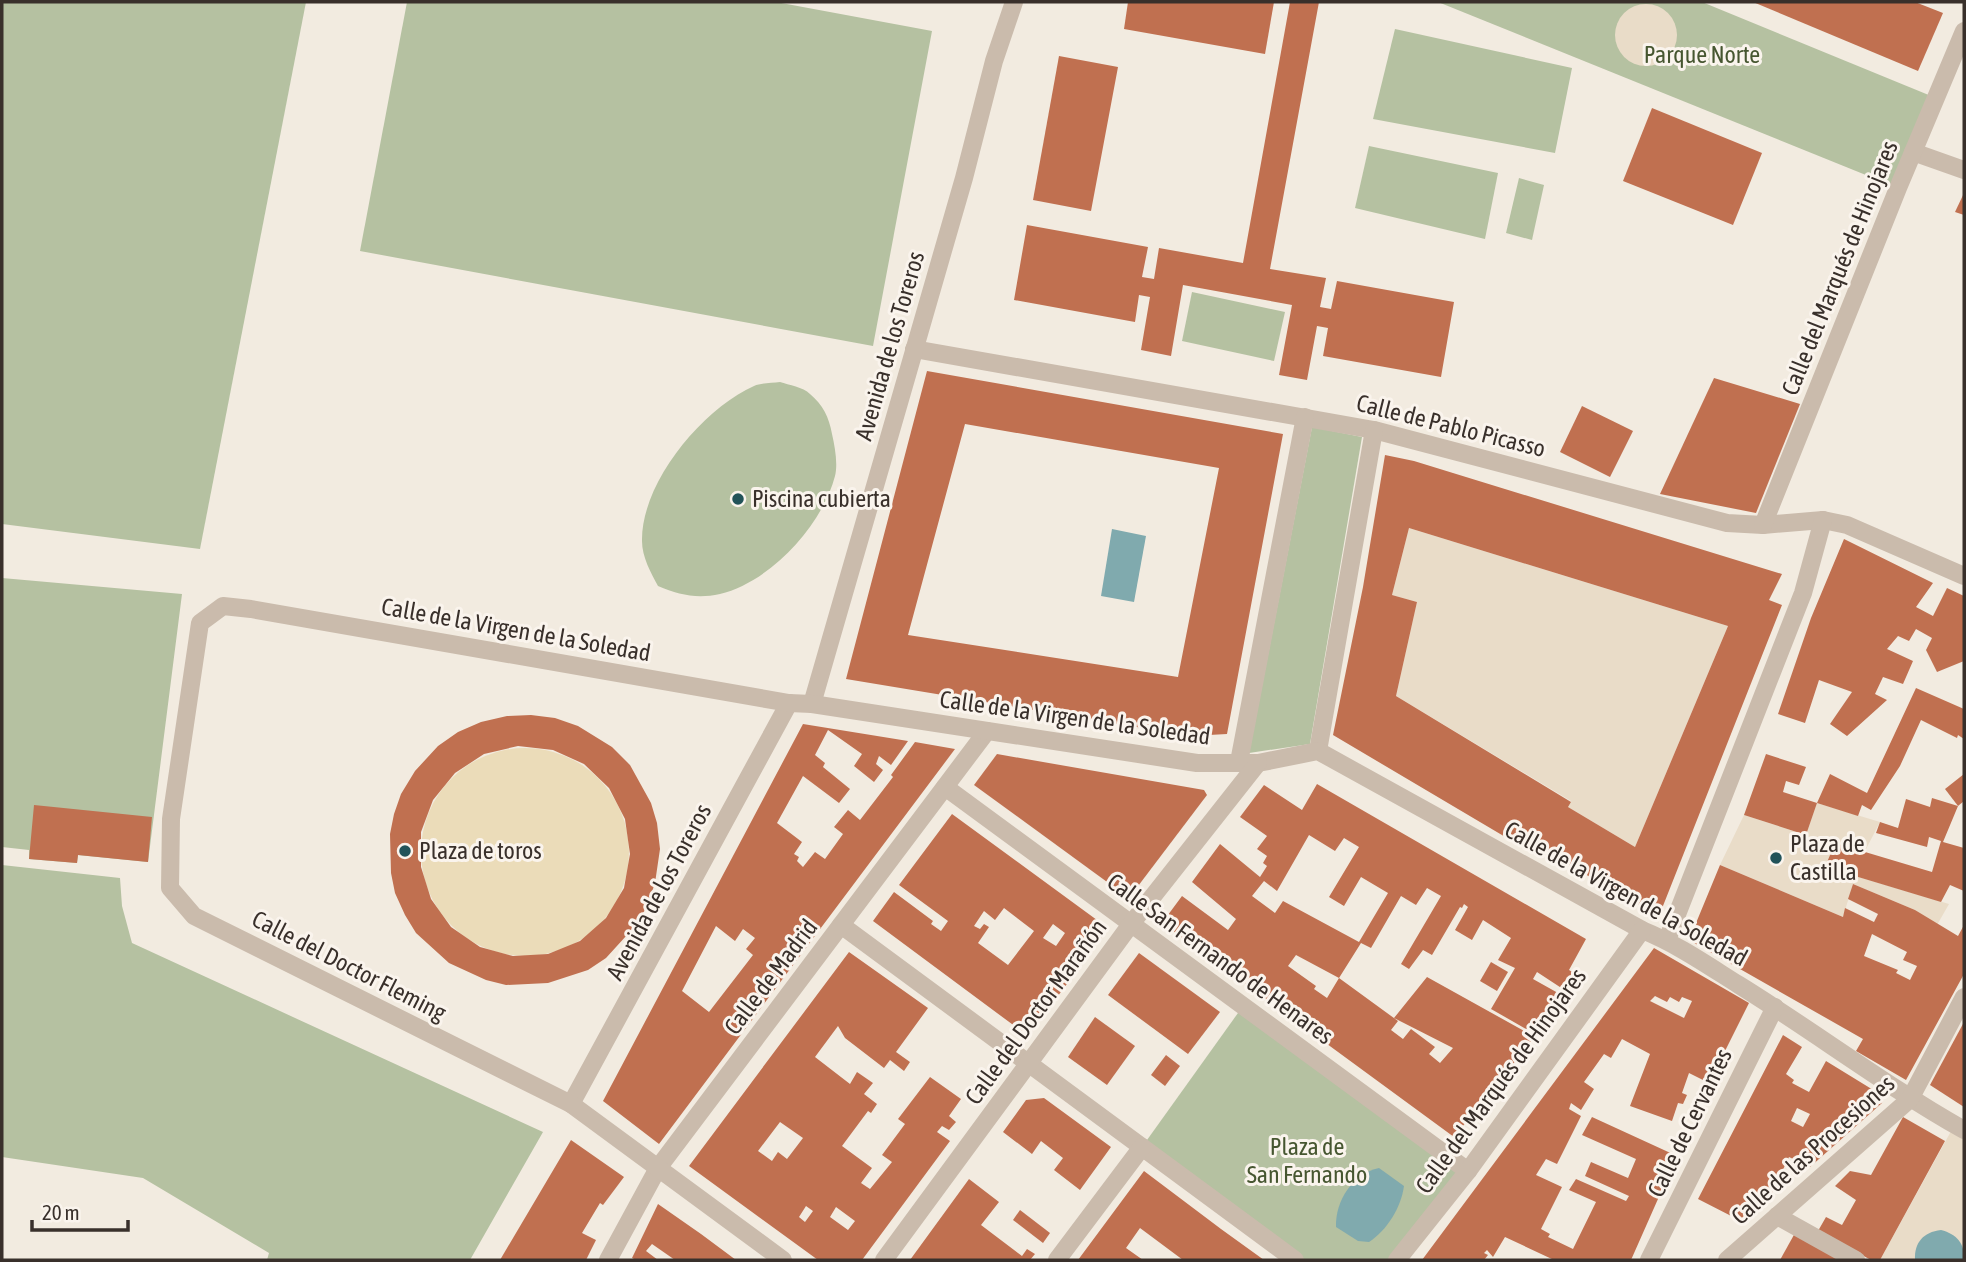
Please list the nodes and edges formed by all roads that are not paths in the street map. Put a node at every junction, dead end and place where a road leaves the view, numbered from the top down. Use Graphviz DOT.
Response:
graph roads {
  1 [pos="1014,2"];
  2 [pos="1964,31"];
  3 [pos="1913,152"];
  4 [pos="1964,170"];
  5 [pos="914,349"];
  6 [pos="1305,417"];
  7 [pos="1374,430"];
  8 [pos="1823,520"];
  9 [pos="1763,525"];
  10 [pos="1964,576"];
  11 [pos="251,609"];
  12 [pos="789,703"];
  13 [pos="812,704"];
  14 [pos="987,731"];
  15 [pos="1318,751"];
  16 [pos="1239,762"];
  17 [pos="1258,763"];
  18 [pos="945,787"];
  19 [pos="1131,924"];
  20 [pos="841,925"];
  21 [pos="1642,930"];
  22 [pos="1667,940"];
  23 [pos="1964,997"];
  24 [pos="1775,1007"];
  25 [pos="1029,1064"];
  26 [pos="1910,1099"];
  27 [pos="572,1104"];
  28 [pos="1964,1130"];
  29 [pos="1142,1147"];
  30 [pos="658,1168"];
  31 [pos="1468,1171"];
  32 [pos="1777,1216"];
  33 [pos="608,1260"];
  34 [pos="783,1260"];
  35 [pos="884,1260"];
  36 [pos="1057,1260"];
  37 [pos="1295,1260"];
  38 [pos="1397,1260"];
  39 [pos="1649,1260"];
  40 [pos="1727,1260"];
  41 [pos="1856,1260"];
  1 -- 5 [label="street, Avenida de los Toreros"];
  2 -- 3 [label="street, Calle del Marqués de Hinojares"];
  3 -- 4 [label="street"];
  3 -- 9 [label="street, Calle del Marqués de Hinojares"];
  5 -- 6 [label="street, Calle de Pablo Picasso"];
  5 -- 13 [label="street, Avenida de los Toreros"];
  6 -- 7 [label="street, Calle de Pablo Picasso"];
  6 -- 16 [label="street"];
  7 -- 9 [label="street, Calle de Pablo Picasso"];
  7 -- 15 [label="street"];
  8 -- 9 [label="street, Calle de Pablo Picasso"];
  8 -- 10 [label="street, Calle de Pablo Picasso"];
  8 -- 22 [label="street"];
  11 -- 12 [label="street, Calle de la Virgen de la Soledad"];
  11 -- 27 [label="street, Calle del Doctor Fleming"];
  12 -- 13 [label="street, Calle de la Virgen de la Soledad"];
  12 -- 27 [label="street, Avenida de los Toreros"];
  13 -- 14 [label="street, Calle de la Virgen de la Soledad"];
  14 -- 16 [label="street, Calle de la Virgen de la Soledad"];
  14 -- 18 [label="street, Calle de Madrid"];
  15 -- 17 [label="street, Calle de la Virgen de la Soledad"];
  15 -- 21 [label="street, Calle de la Virgen de la Soledad"];
  16 -- 17 [label="street, Calle de la Virgen de la Soledad"];
  17 -- 19 [label="street, Calle del Doctor Marañón"];
  18 -- 19 [label="street, Calle San Fernando de Henares"];
  18 -- 20 [label="street, Calle de Madrid"];
  19 -- 25 [label="street, Calle del Doctor Marañón"];
  19 -- 31 [label="street, Calle San Fernando de Henares"];
  20 -- 25 [label="street"];
  20 -- 30 [label="street, Calle de Madrid"];
  21 -- 22 [label="street, Calle de la Virgen de la Soledad"];
  21 -- 31 [label="street, Calle del Marqués de Hinojares"];
  22 -- 24 [label="street, Calle de la Virgen de la Soledad"];
  23 -- 26 [label="street, Calle de las Procesiones"];
  24 -- 26 [label="street, Calle de la Virgen de la Soledad"];
  24 -- 39 [label="street, Calle de Cervantes"];
  25 -- 29 [label="street"];
  25 -- 35 [label="street, Calle del Doctor Marañón"];
  26 -- 28 [label="street, Calle de la Virgen de la Soledad"];
  26 -- 32 [label="street, Calle de las Procesiones"];
  27 -- 30 [label="street, Calle del Doctor Fleming"];
  29 -- 36 [label="street"];
  29 -- 37 [label="street"];
  30 -- 33 [label="street, Calle de Madrid"];
  30 -- 34 [label="street, Calle del Doctor Fleming"];
  31 -- 38 [label="street, Calle del Marqués de Hinojares"];
  32 -- 40 [label="street, Calle de las Procesiones"];
  32 -- 41 [label="street"];
}
